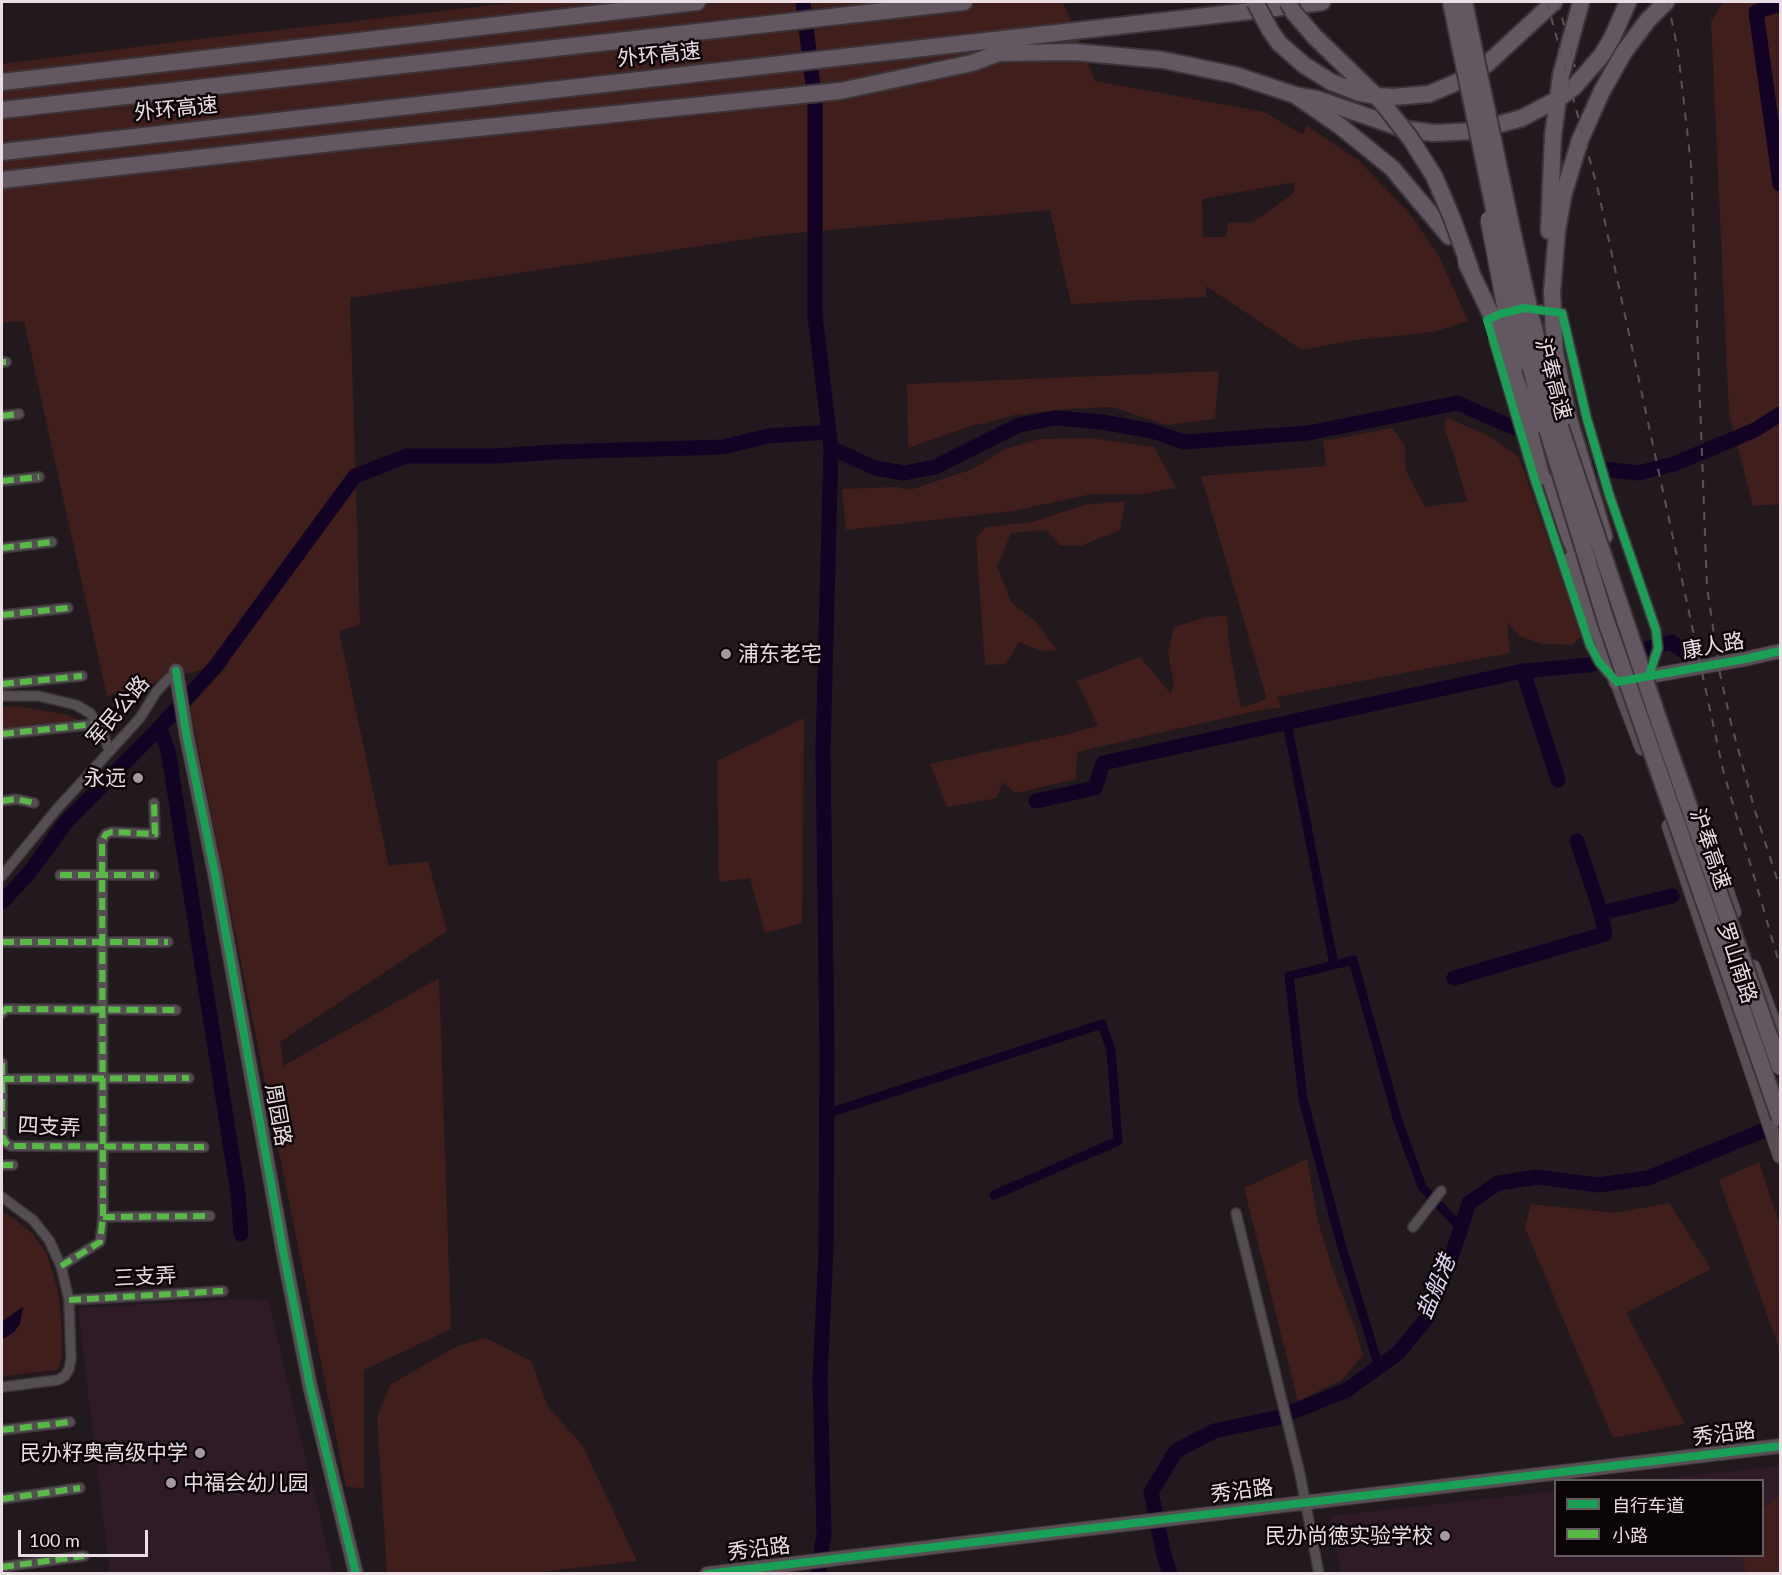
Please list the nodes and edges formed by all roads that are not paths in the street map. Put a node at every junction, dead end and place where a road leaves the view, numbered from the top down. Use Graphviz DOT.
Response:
graph roads {
  1 [pos="697,2"];
  2 [pos="964,2"];
  3 [pos="1255,2"];
  4 [pos="1288,2"];
  5 [pos="1322,2"];
  6 [pos="1444,2"];
  7 [pos="1451,2"];
  8 [pos="1464,2"];
  9 [pos="1470,2"];
  10 [pos="1554,2"];
  11 [pos="1581,2"];
  12 [pos="1628,2"];
  13 [pos="1666,2"];
  14 [pos="906,5"];
  15 [pos="972,43"];
  16 [pos="999,53"];
  17 [pos="2,82"];
  18 [pos="1295,95"];
  19 [pos="2,110"];
  20 [pos="2,152"];
  21 [pos="2,180"];
  22 [pos="1471,271"];
  23 [pos="1552,292"];
  24 [pos="19,414"];
  25 [pos="2,416"];
  26 [pos="39,477"];
  27 [pos="1538,477"];
  28 [pos="2,481"];
  29 [pos="52,542"];
  30 [pos="2,548"];
  31 [pos="68,608"];
  32 [pos="2,615"];
  33 [pos="1623,615"];
  34 [pos="1606,621"];
  35 [pos="1780,651"];
  36 [pos="1644,671"];
  37 [pos="173,675"];
  38 [pos="82,676"];
  39 [pos="1617,682"];
  40 [pos="2,684"];
  41 [pos="2,696"];
  42 [pos="96,724"];
  43 [pos="2,734"];
  44 [pos="109,750"];
  45 [pos="2,801"];
  46 [pos="34,803"];
  47 [pos="154,803"];
  48 [pos="60,875"];
  49 [pos="103,875"];
  50 [pos="154,875"];
  51 [pos="2,876"];
  52 [pos="2,942"];
  53 [pos="102,942"];
  54 [pos="168,942"];
  55 [pos="176,1010"];
  56 [pos="102,1011"];
  57 [pos="2,1013"];
  58 [pos="1780,1040"];
  59 [pos="2,1063"];
  60 [pos="1780,1067"];
  61 [pos="103,1078"];
  62 [pos="189,1078"];
  63 [pos="2,1079"];
  64 [pos="1780,1118"];
  65 [pos="204,1147"];
  66 [pos="103,1148"];
  67 [pos="1780,1156"];
  68 [pos="2,1165"];
  69 [pos="13,1166"];
  70 [pos="1441,1191"];
  71 [pos="2,1197"];
  72 [pos="1236,1213"];
  73 [pos="210,1216"];
  74 [pos="103,1217"];
  75 [pos="1413,1227"];
  76 [pos="61,1266"];
  77 [pos="223,1291"];
  78 [pos="69,1300"];
  79 [pos="2,1387"];
  80 [pos="70,1422"];
  81 [pos="2,1430"];
  82 [pos="1780,1446"];
  83 [pos="80,1488"];
  84 [pos="2,1499"];
  85 [pos="1305,1502"];
  86 [pos="84,1556"];
  87 [pos="2,1567"];
  88 [pos="356,1574"];
  89 [pos="707,1574"];
  90 [pos="1319,1574"];
  1 -- 17 [label="highway"];
  2 -- 14 [label="highway, 外环高速"];
  3 -- 10 [label="highway, bridge"];
  4 -- 22 [label="highway, bridge"];
  5 -- 15 [label="highway, 外环高速"];
  6 -- 27 [label="main road, bridge"];
  7 -- 34 [label="highway, 沪奉高速, bridge"];
  8 -- 33 [label="highway, 沪奉高速, bridge"];
  9 -- 36 [label="main road, bridge"];
  11 -- 23 [label="highway"];
  12 -- 18 [label="highway"];
  13 -- 23 [label="highway"];
  14 -- 19 [label="highway, 外环高速"];
  15 -- 16 [label="highway"];
  15 -- 20 [label="highway, 外环高速"];
  16 -- 18 [label="highway"];
  16 -- 21 [label="highway"];
  18 -- 22 [label="highway, bridge"];
  22 -- 34 [label="highway, bridge"];
  23 -- 33 [label="highway, bridge"];
  24 -- 25 [label="street"];
  26 -- 28 [label="street"];
  27 -- 36 [label="street"];
  27 -- 39 [label="main road"];
  29 -- 30 [label="street"];
  31 -- 32 [label="street"];
  33 -- 60 [label="highway, 沪奉高速, bridge"];
  34 -- 64 [label="highway, 沪奉高速, bridge"];
  35 -- 36 [label="main road, 康人路"];
  36 -- 39 [label="main road, 康人路"];
  36 -- 58 [label="main road, 罗山南路"];
  37 -- 44 [label="street, 军民公路"];
  37 -- 88 [label="main road, 周园路"];
  38 -- 40 [label="street"];
  39 -- 67 [label="main road, 罗山南路"];
  41 -- 42 [label="street"];
  42 -- 43 [label="street"];
  42 -- 44 [label="street"];
  44 -- 51 [label="street, 军民公路"];
  45 -- 46 [label="street"];
  47 -- 49 [label="street, 四支弄"];
  48 -- 49 [label="street"];
  49 -- 50 [label="street"];
  49 -- 53 [label="street, 四支弄"];
  52 -- 53 [label="street"];
  53 -- 54 [label="street"];
  53 -- 56 [label="street, 四支弄"];
  55 -- 56 [label="street"];
  56 -- 57 [label="street"];
  56 -- 61 [label="street, 四支弄"];
  59 -- 63 [label="street, 四支弄"];
  61 -- 62 [label="street"];
  61 -- 63 [label="street"];
  61 -- 66 [label="street, 四支弄"];
  63 -- 66 [label="street, 四支弄"];
  65 -- 66 [label="street, 四支弄"];
  66 -- 74 [label="street, 四支弄"];
  68 -- 69 [label="street"];
  70 -- 75 [label="street"];
  71 -- 76 [label="street"];
  72 -- 85 [label="street"];
  73 -- 74 [label="street"];
  74 -- 76 [label="street, 四支弄"];
  76 -- 78 [label="street"];
  77 -- 78 [label="street, 三支弄"];
  78 -- 79 [label="street"];
  80 -- 81 [label="street"];
  82 -- 85 [label="main road, 秀沿路"];
  83 -- 84 [label="street"];
  85 -- 89 [label="main road, 秀沿路"];
  85 -- 90 [label="street"];
  86 -- 87 [label="street"];
}
